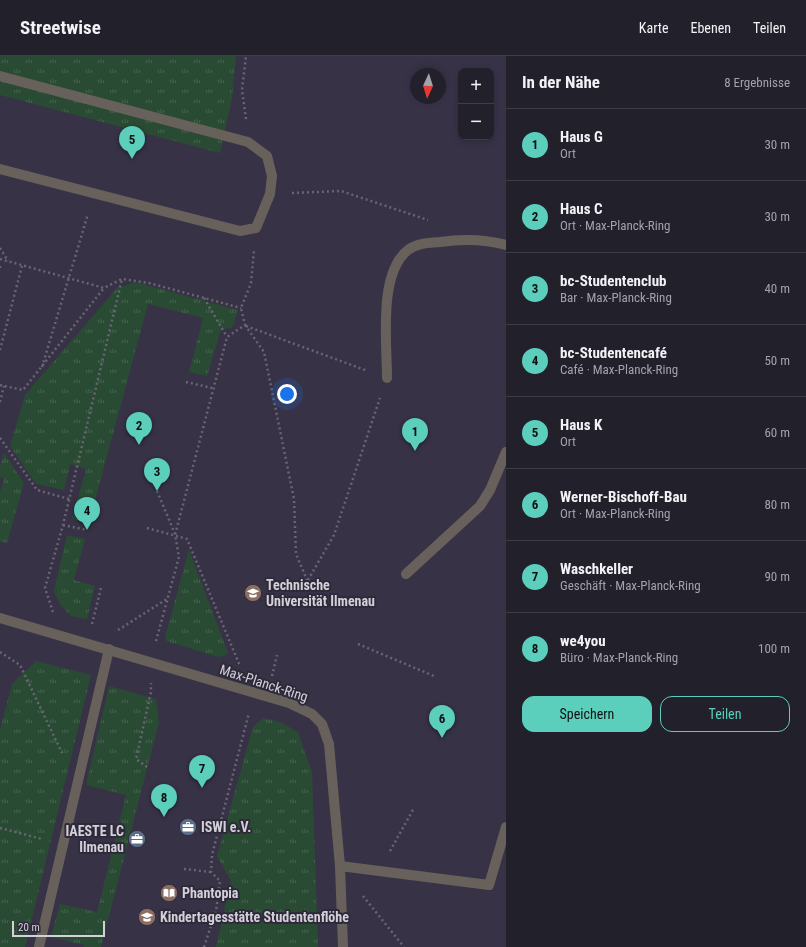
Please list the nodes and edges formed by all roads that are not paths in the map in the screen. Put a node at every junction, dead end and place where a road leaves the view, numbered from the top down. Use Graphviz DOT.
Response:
graph roads {
  1 [pos="0,76"];
  2 [pos="0,169"];
  3 [pos="506,245"];
  4 [pos="387,378"];
  5 [pos="506,452"];
  6 [pos="406,574"];
  7 [pos="0,618"];
  8 [pos="109,649"];
  9 [pos="506,827"];
  10 [pos="340,866"];
  11 [pos="39,947"];
  12 [pos="343,947"];
  1 -- 2 [label="street"];
  3 -- 4 [label="street"];
  5 -- 6 [label="street"];
  7 -- 8 [label="street, Max-Planck-Ring"];
  8 -- 10 [label="street, Max-Planck-Ring"];
  8 -- 11 [label="street"];
  9 -- 10 [label="street"];
  10 -- 12 [label="street, Max-Planck-Ring"];
}
